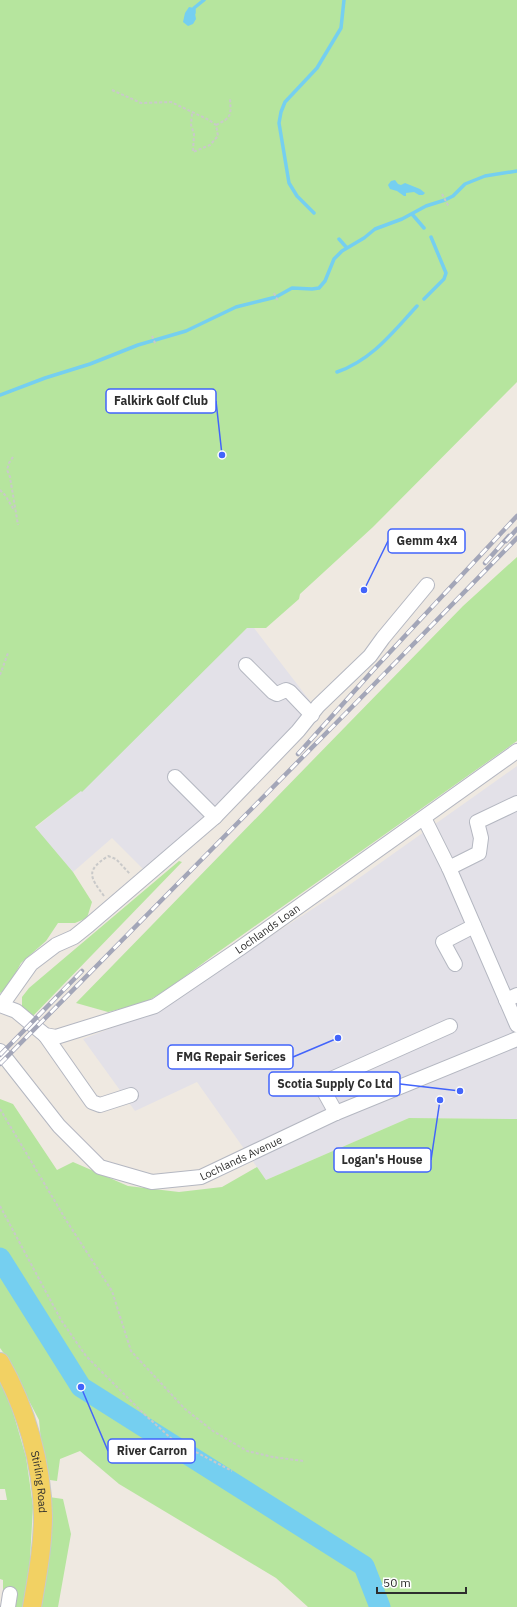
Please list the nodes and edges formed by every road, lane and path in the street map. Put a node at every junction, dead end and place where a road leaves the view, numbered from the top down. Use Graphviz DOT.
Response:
graph roads {
  1 [pos="112,90"];
  2 [pos="230,98"];
  3 [pos="192,113"];
  4 [pos="216,125"];
  5 [pos="442,194"];
  6 [pos="449,207"];
  7 [pos="274,293"];
  8 [pos="278,301"];
  9 [pos="152,336"];
  10 [pos="156,345"];
  11 [pos="13,457"];
  12 [pos="0,490"];
  13 [pos="427,585"];
  14 [pos="8,653"];
  15 [pos="246,665"];
  16 [pos="0,675"];
  17 [pos="312,715"];
  18 [pos="517,751"];
  19 [pos="175,777"];
  20 [pos="517,803"];
  21 [pos="215,817"];
  22 [pos="424,818"];
  23 [pos="449,868"];
  24 [pos="138,882"];
  25 [pos="111,905"];
  26 [pos="474,926"];
  27 [pos="455,964"];
  28 [pos="511,998"];
  29 [pos="1,1005"];
  30 [pos="517,1025"];
  31 [pos="450,1026"];
  32 [pos="45,1035"];
  33 [pos="517,1039"];
  34 [pos="0,1051"];
  35 [pos="131,1095"];
  36 [pos="0,1109"];
  37 [pos="336,1113"];
  38 [pos="0,1206"];
  39 [pos="0,1362"];
  40 [pos="303,1461"];
  41 [pos="232,1471"];
  42 [pos="32,1607"];
  1 -- 3 [label="path"];
  2 -- 4 [label="path"];
  3 -- 4 [label="path"];
  3 -- 4 [label="path"];
  5 -- 6 [label="path"];
  7 -- 8 [label="path"];
  9 -- 10 [label="path"];
  11 -- 12 [label="path"];
  13 -- 17 [label="street"];
  14 -- 16 [label="path"];
  15 -- 17 [label="street"];
  17 -- 21 [label="street"];
  18 -- 22 [label="street, Lochlands Loan"];
  19 -- 21 [label="street"];
  20 -- 23 [label="street"];
  21 -- 24 [label="street"];
  22 -- 23 [label="street"];
  22 -- 32 [label="street, Lochlands Loan"];
  23 -- 26 [label="street"];
  24 -- 25 [label="street"];
  24 -- 25 [label="path"];
  25 -- 29 [label="street"];
  26 -- 27 [label="street"];
  26 -- 28 [label="street"];
  28 -- 30 [label="street"];
  29 -- 32 [label="street"];
  31 -- 37 [label="street"];
  32 -- 35 [label="street"];
  33 -- 37 [label="street, Lochlands Avenue"];
  34 -- 37 [label="street, Lochlands Avenue"];
  36 -- 40 [label="path"];
  38 -- 41 [label="path"];
  39 -- 42 [label="main road, Stirling Road"];
}
